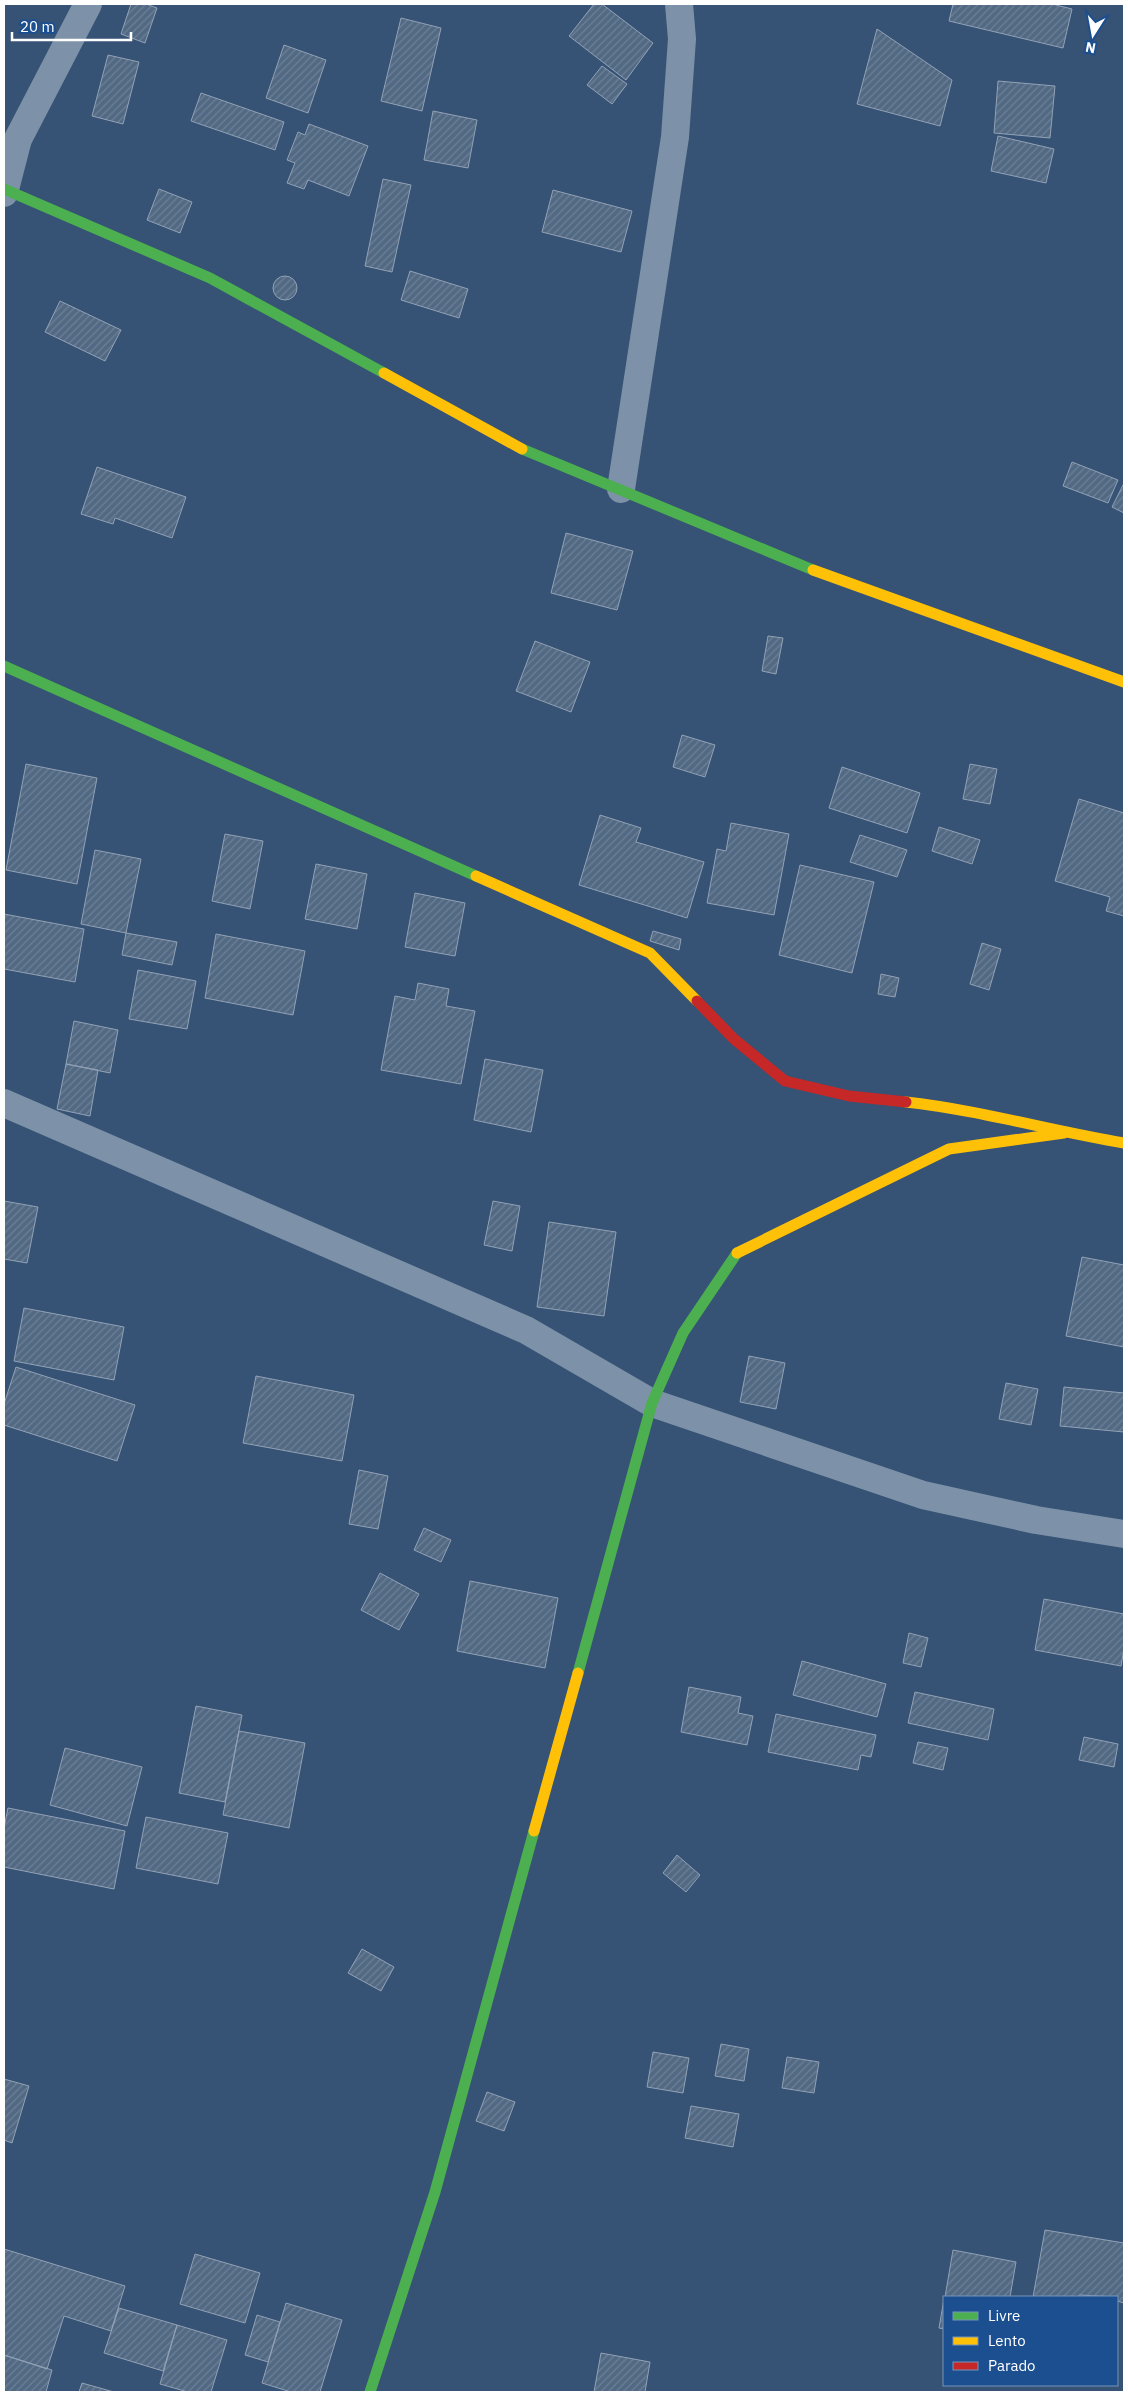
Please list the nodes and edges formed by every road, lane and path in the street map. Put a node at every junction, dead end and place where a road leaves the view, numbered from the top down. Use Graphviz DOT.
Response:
graph roads {
  1 [pos="88,4"];
  2 [pos="679,4"];
  3 [pos="4,191"];
  4 [pos="621,489"];
  5 [pos="4,666"];
  6 [pos="1124,682"];
  7 [pos="4,1103"];
  8 [pos="1064,1133"];
  9 [pos="1124,1143"];
  10 [pos="652,1403"];
  11 [pos="1124,1534"];
  12 [pos="370,2392"];
  1 -- 3 [label="street"];
  2 -- 4 [label="street"];
  3 -- 4 [label="street"];
  4 -- 6 [label="street"];
  5 -- 8 [label="street"];
  7 -- 10 [label="street"];
  8 -- 9 [label="street"];
  8 -- 10 [label="street"];
  10 -- 11 [label="street"];
  10 -- 12 [label="street"];
}
